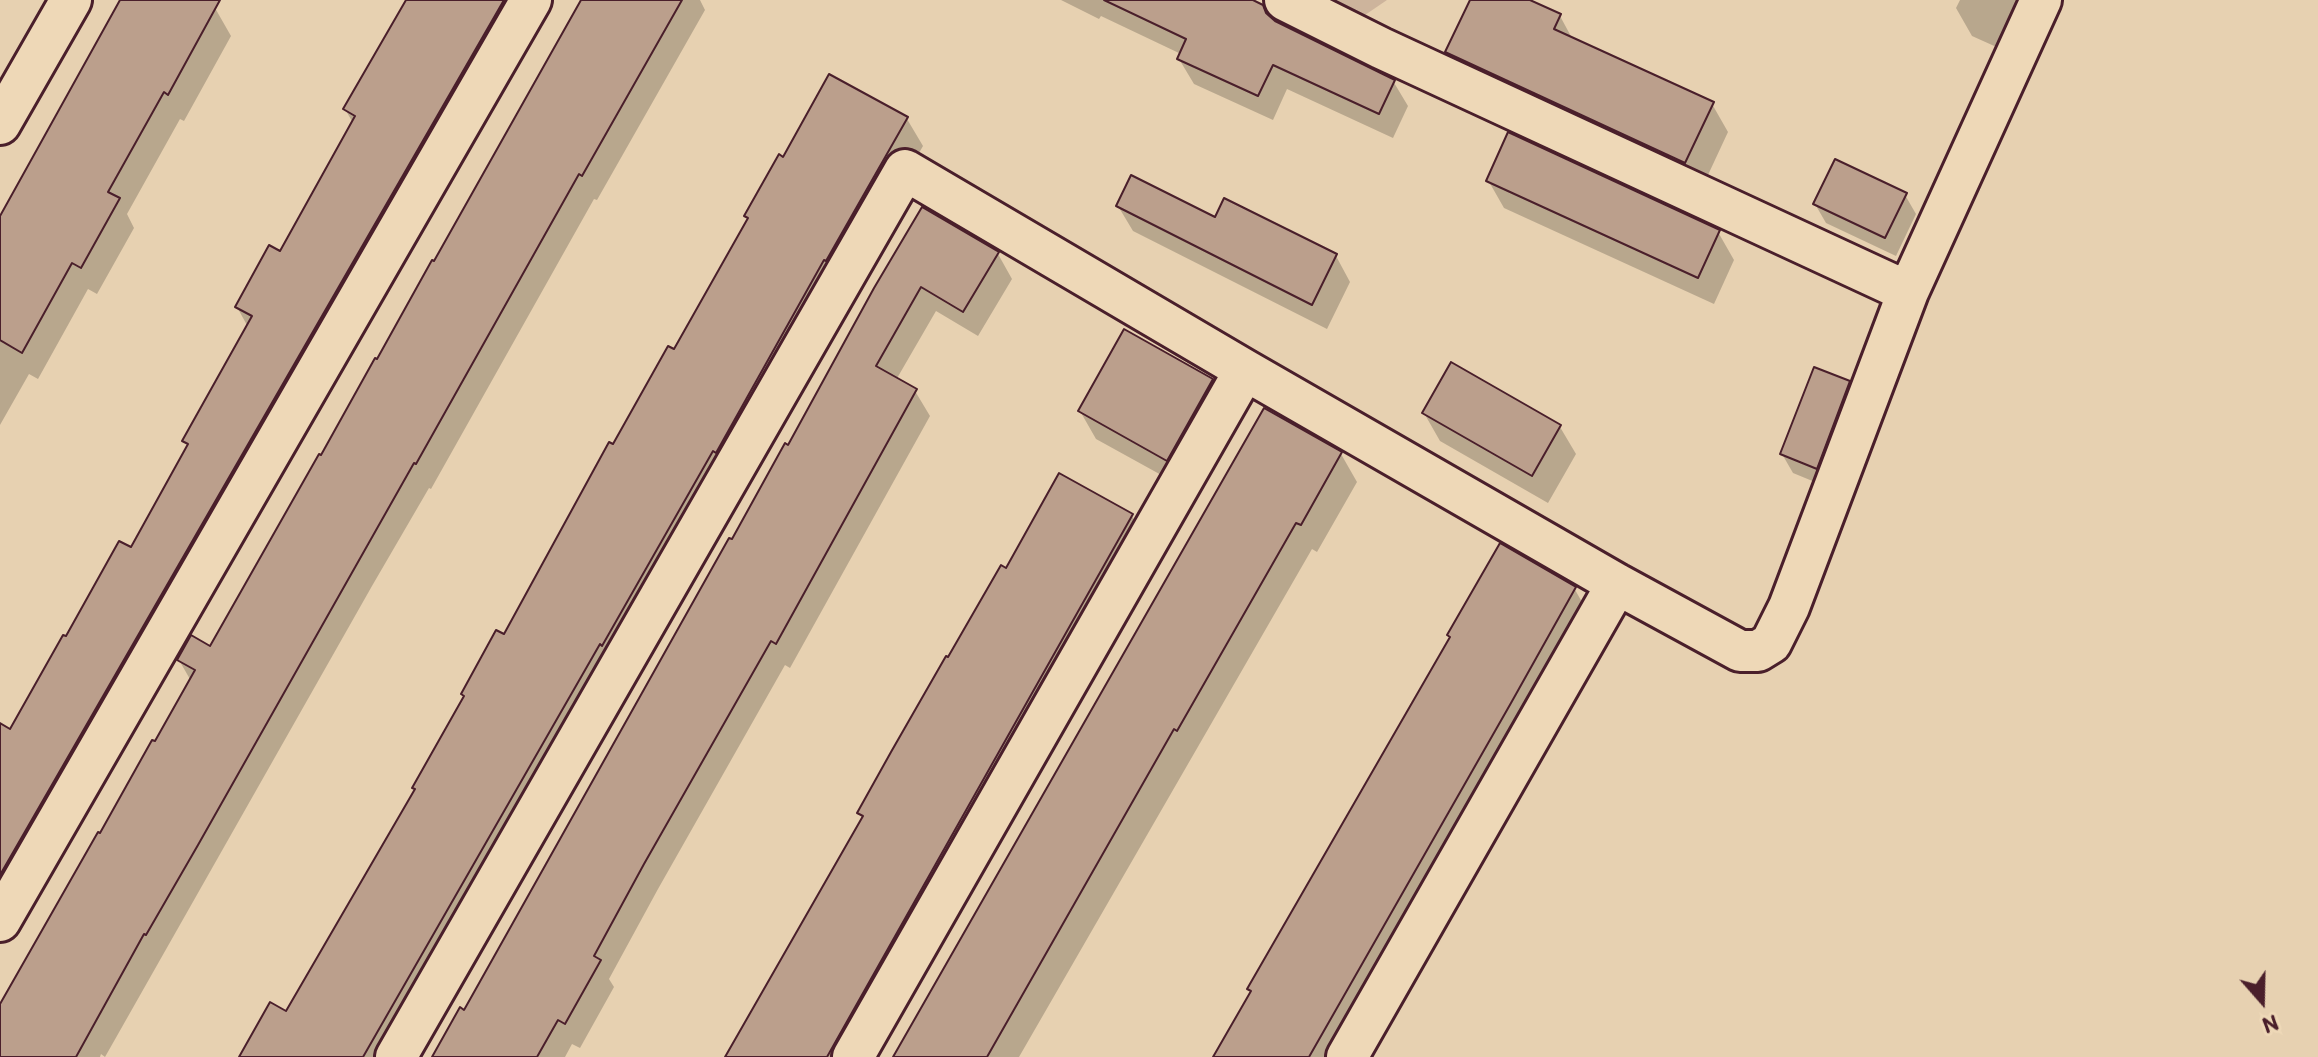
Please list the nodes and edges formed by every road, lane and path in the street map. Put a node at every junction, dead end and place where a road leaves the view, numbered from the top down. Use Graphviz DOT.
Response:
graph roads {
  1 [pos="71,0"];
  2 [pos="531,0"];
  3 [pos="1285,0"];
  4 [pos="2041,0"];
  5 [pos="0,124"];
  6 [pos="1908,292"];
  7 [pos="1245,370"];
  8 [pos="1617,584"];
  9 [pos="0,921"];
  10 [pos="396,1057"];
  11 [pos="853,1057"];
  12 [pos="1347,1057"];
  1 -- 5 [label="street"];
  2 -- 9 [label="street"];
  3 -- 6 [label="street"];
  4 -- 6 [label="street"];
  6 -- 8 [label="street"];
  7 -- 8 [label="street"];
  7 -- 10 [label="street"];
  7 -- 11 [label="street"];
  8 -- 12 [label="street"];
}
